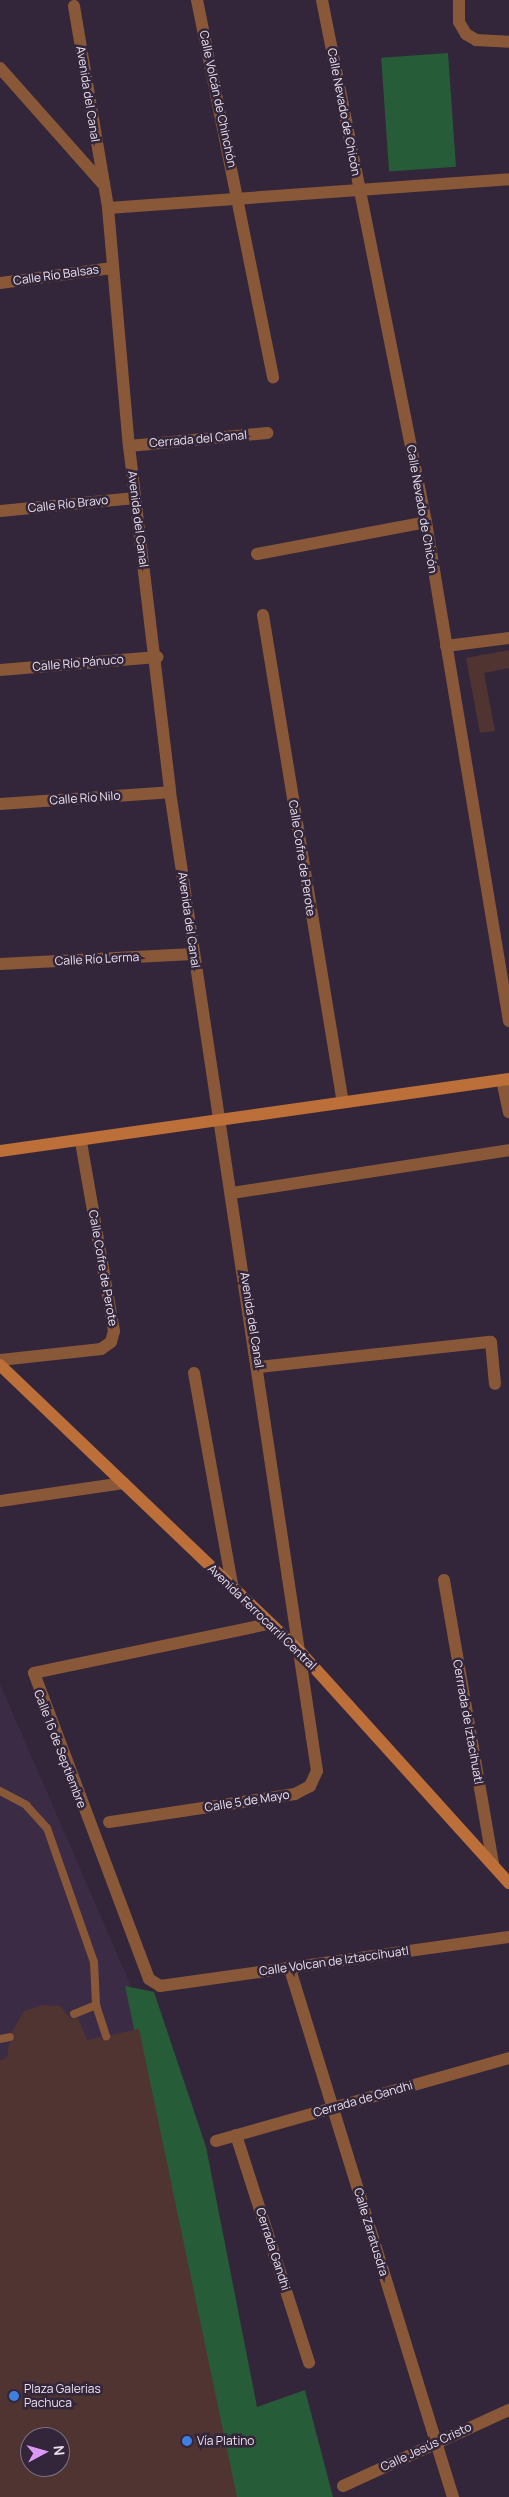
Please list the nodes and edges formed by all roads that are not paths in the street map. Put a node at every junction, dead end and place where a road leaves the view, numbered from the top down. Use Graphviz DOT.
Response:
graph roads {
  1 [pos="197,0"];
  2 [pos="322,0"];
  3 [pos="459,0"];
  4 [pos="74,6"];
  5 [pos="509,42"];
  6 [pos="0,68"];
  7 [pos="509,179"];
  8 [pos="102,183"];
  9 [pos="359,188"];
  10 [pos="240,197"];
  11 [pos="108,208"];
  12 [pos="112,268"];
  13 [pos="0,283"];
  14 [pos="274,377"];
  15 [pos="268,433"];
  16 [pos="129,446"];
  17 [pos="136,498"];
  18 [pos="0,511"];
  19 [pos="426,522"];
  20 [pos="257,554"];
  21 [pos="263,615"];
  22 [pos="509,638"];
  23 [pos="446,646"];
  24 [pos="156,657"];
  25 [pos="0,670"];
  26 [pos="170,792"];
  27 [pos="0,804"];
  28 [pos="194,954"];
  29 [pos="0,964"];
  30 [pos="509,1021"];
  31 [pos="506,1080"];
  32 [pos="342,1100"];
  33 [pos="509,1112"];
  34 [pos="220,1120"];
  35 [pos="81,1141"];
  36 [pos="509,1150"];
  37 [pos="0,1151"];
  38 [pos="232,1193"];
  39 [pos="0,1360"];
  40 [pos="0,1365"];
  41 [pos="259,1367"];
  42 [pos="194,1373"];
  43 [pos="495,1384"];
  44 [pos="124,1483"];
  45 [pos="0,1501"];
  46 [pos="444,1580"];
  47 [pos="233,1590"];
  48 [pos="268,1624"];
  49 [pos="302,1654"];
  50 [pos="0,1791"];
  51 [pos="109,1822"];
  52 [pos="492,1865"];
  53 [pos="509,1883"];
  54 [pos="509,1937"];
  55 [pos="289,1966"];
  56 [pos="160,1986"];
  57 [pos="96,2005"];
  58 [pos="74,2014"];
  59 [pos="106,2036"];
  60 [pos="10,2037"];
  61 [pos="0,2039"];
  62 [pos="509,2058"];
  63 [pos="332,2108"];
  64 [pos="236,2135"];
  65 [pos="216,2141"];
  66 [pos="309,2363"];
  67 [pos="509,2410"];
  68 [pos="436,2442"];
  69 [pos="343,2486"];
  70 [pos="453,2497"];
  1 -- 10 [label="street, Calle Volcán de Chinchón"];
  2 -- 9 [label="street, Calle Nevado de Chicón"];
  3 -- 5 [label="street"];
  4 -- 8 [label="street, Avenida del Canal"];
  6 -- 8 [label="street, Avenida del Canal"];
  7 -- 9 [label="street"];
  8 -- 11 [label="street, Avenida del Canal"];
  9 -- 10 [label="street"];
  9 -- 19 [label="street, Calle Nevado de Chicón"];
  10 -- 11 [label="street"];
  10 -- 14 [label="street, Calle Volcán de Chinchón"];
  11 -- 12 [label="street, Avenida del Canal"];
  12 -- 13 [label="street, Calle Río Balsas"];
  12 -- 16 [label="street, Avenida del Canal"];
  15 -- 16 [label="street, Cerrada del Canal"];
  16 -- 17 [label="street, Avenida del Canal"];
  17 -- 18 [label="street, Calle Río Bravo"];
  17 -- 24 [label="street, Avenida del Canal"];
  19 -- 20 [label="street"];
  19 -- 23 [label="street, Calle Nevado de Chicón"];
  21 -- 32 [label="street, Calle Cofre de Perote"];
  22 -- 23 [label="street"];
  23 -- 30 [label="street, Calle Nevado de Chicón"];
  24 -- 25 [label="street, Calle Río Pánuco"];
  24 -- 26 [label="street, Avenida del Canal"];
  26 -- 27 [label="street, Calle Río Nilo"];
  26 -- 28 [label="street, Avenida del Canal"];
  28 -- 29 [label="street, Calle Río Lerma"];
  28 -- 34 [label="street, Avenida del Canal"];
  31 -- 32 [label="street"];
  31 -- 33 [label="street"];
  32 -- 34 [label="street"];
  34 -- 35 [label="street"];
  34 -- 38 [label="street, Avenida del Canal"];
  35 -- 37 [label="street"];
  35 -- 39 [label="street, Calle Cofre de Perote"];
  36 -- 38 [label="street"];
  38 -- 41 [label="street, Avenida del Canal"];
  40 -- 44 [label="street, Avenida Ferrocarril Central"];
  41 -- 43 [label="street"];
  41 -- 49 [label="street, Avenida del Canal"];
  42 -- 47 [label="street"];
  44 -- 45 [label="street"];
  44 -- 47 [label="street, Avenida Ferrocarril Central"];
  46 -- 52 [label="street, Cerrrada de Iztacihuatl"];
  47 -- 48 [label="street, Avenida Ferrocarril Central"];
  48 -- 49 [label="street, Avenida Ferrocarril Central"];
  48 -- 56 [label="street, Calle 16 de Septiembre"];
  49 -- 51 [label="street, Calle 5 de Mayo"];
  49 -- 52 [label="street, Avenida Ferrocarril Central"];
  50 -- 57 [label="lane"];
  52 -- 53 [label="street, Avenida Ferrocarril Central"];
  54 -- 55 [label="street, Calle Volcan de Iztaccíhuatl"];
  55 -- 56 [label="street, Calle Volcan de Iztaccíhuatl"];
  55 -- 63 [label="street, Calle Zaratusdra"];
  57 -- 58 [label="lane"];
  57 -- 59 [label="lane"];
  60 -- 61 [label="lane"];
  62 -- 63 [label="street, Cerrada de Gandhi"];
  63 -- 64 [label="street, Cerrada de Gandhi"];
  63 -- 68 [label="street, Calle Zaratusdra"];
  64 -- 65 [label="street, Cerrada de Gandhi"];
  64 -- 66 [label="street, Cerrada Gandhi"];
  67 -- 68 [label="street, Calle Jesús Cristo"];
  68 -- 69 [label="street, Calle Jesús Cristo"];
  68 -- 70 [label="street, Calle Zaratusdra"];
}
